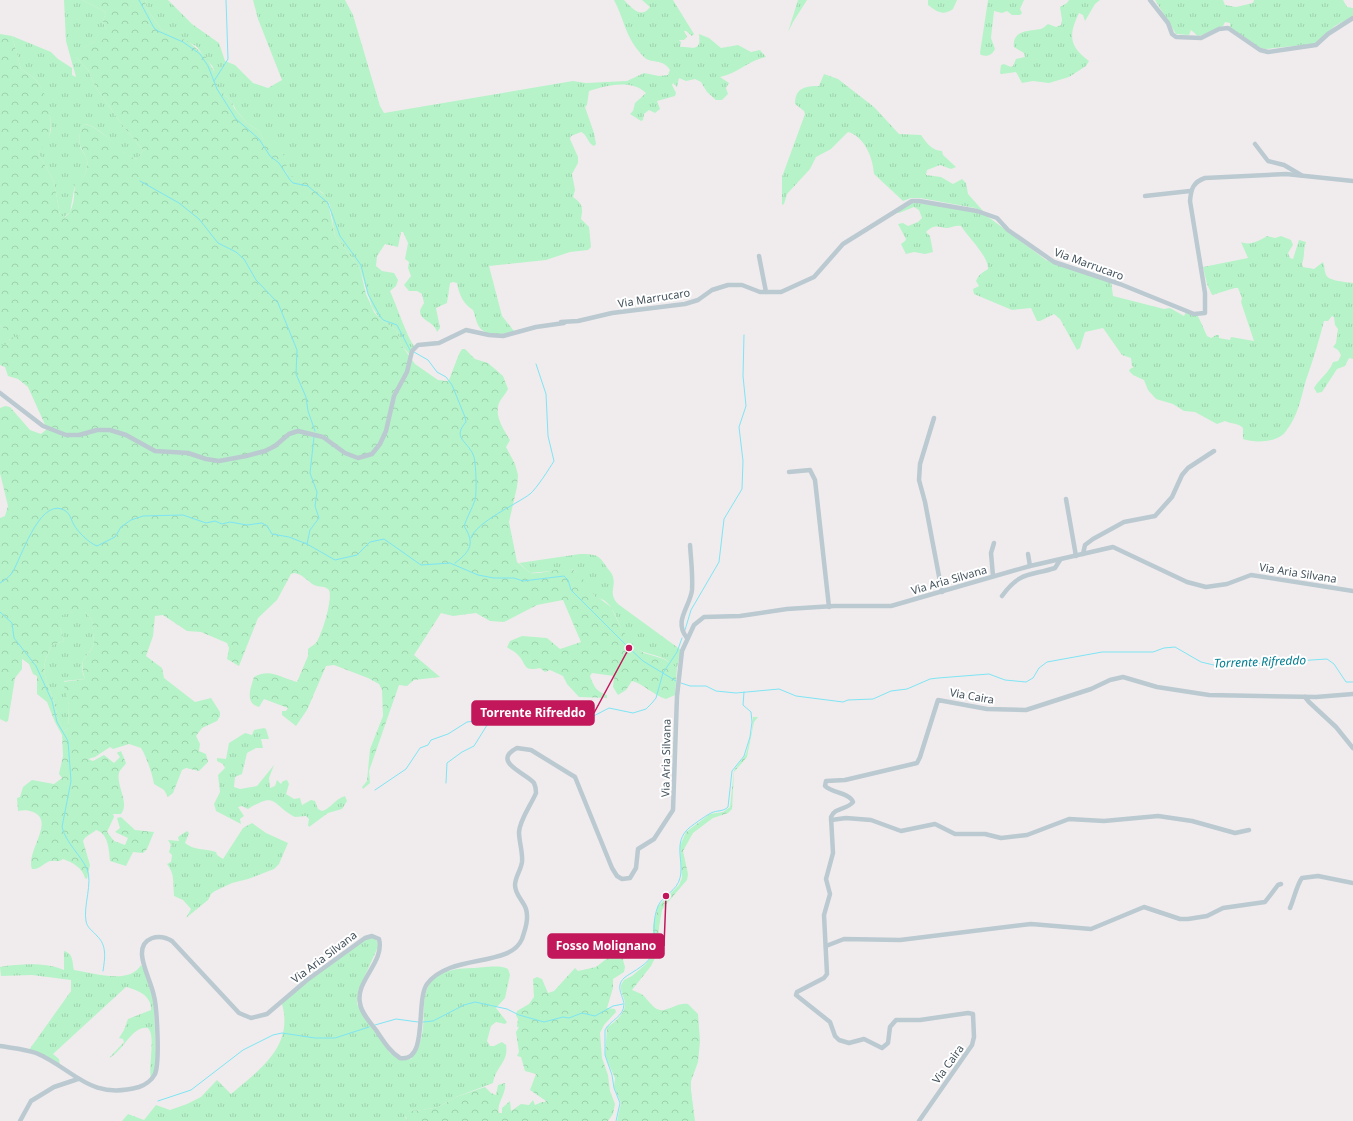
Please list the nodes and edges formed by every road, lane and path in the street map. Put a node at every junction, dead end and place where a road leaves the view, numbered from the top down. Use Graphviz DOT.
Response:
graph roads {
  1 [pos="1150,0"];
  2 [pos="1353,18"];
  3 [pos="1255,144"];
  4 [pos="1302,176"];
  5 [pos="1353,181"];
  6 [pos="1190,191"];
  7 [pos="1146,196"];
  8 [pos="759,256"];
  9 [pos="766,292"];
  10 [pos="0,393"];
  11 [pos="934,418"];
  12 [pos="1214,451"];
  13 [pos="789,472"];
  14 [pos="1066,499"];
  15 [pos="994,543"];
  16 [pos="690,545"];
  17 [pos="1028,554"];
  18 [pos="1083,554"];
  19 [pos="1076,556"];
  20 [pos="1060,560"];
  21 [pos="1030,566"];
  22 [pos="993,576"];
  23 [pos="1353,591"];
  24 [pos="942,592"];
  25 [pos="1002,596"];
  26 [pos="829,607"];
  27 [pos="687,638"];
  28 [pos="1353,694"];
  29 [pos="1306,696"];
  30 [pos="1353,748"];
  31 [pos="831,820"];
  32 [pos="1250,830"];
  33 [pos="1353,883"];
  34 [pos="1281,884"];
  35 [pos="1290,908"];
  36 [pos="826,946"];
  37 [pos="0,1046"];
  38 [pos="78,1079"];
  39 [pos="20,1121"];
  40 [pos="919,1121"];
  1 -- 2 [label="street"];
  3 -- 4 [label="street"];
  4 -- 5 [label="street"];
  4 -- 6 [label="street"];
  6 -- 7 [label="street"];
  6 -- 9 [label="street, Via Marrucaro"];
  8 -- 9 [label="street"];
  9 -- 10 [label="street, Via Marrucaro"];
  11 -- 24 [label="street"];
  12 -- 18 [label="street"];
  13 -- 26 [label="street"];
  14 -- 19 [label="street"];
  15 -- 22 [label="street"];
  16 -- 27 [label="street, Via Aria Silvana"];
  17 -- 21 [label="street"];
  18 -- 19 [label="street, Via Aria Silvana"];
  18 -- 23 [label="street, Via Aria Silvana"];
  19 -- 20 [label="street, Via Aria Silvana"];
  20 -- 21 [label="street, Via Aria Silvana"];
  20 -- 25 [label="street, Via Aria Silvana"];
  21 -- 22 [label="street, Via Aria Silvana"];
  22 -- 24 [label="street, Via Aria Silvana"];
  24 -- 26 [label="street, Via Aria Silvana"];
  26 -- 27 [label="street, Via Aria Silvana"];
  27 -- 38 [label="street, Via Aria Silvana"];
  28 -- 29 [label="street, Via Caira"];
  29 -- 30 [label="street"];
  29 -- 31 [label="street, Via Caira"];
  31 -- 32 [label="street"];
  31 -- 36 [label="street, Via Caira"];
  33 -- 35 [label="street"];
  34 -- 36 [label="street"];
  36 -- 40 [label="street, Via Caira"];
  37 -- 38 [label="street, Via Aria Silvana"];
  38 -- 39 [label="street"];
}
